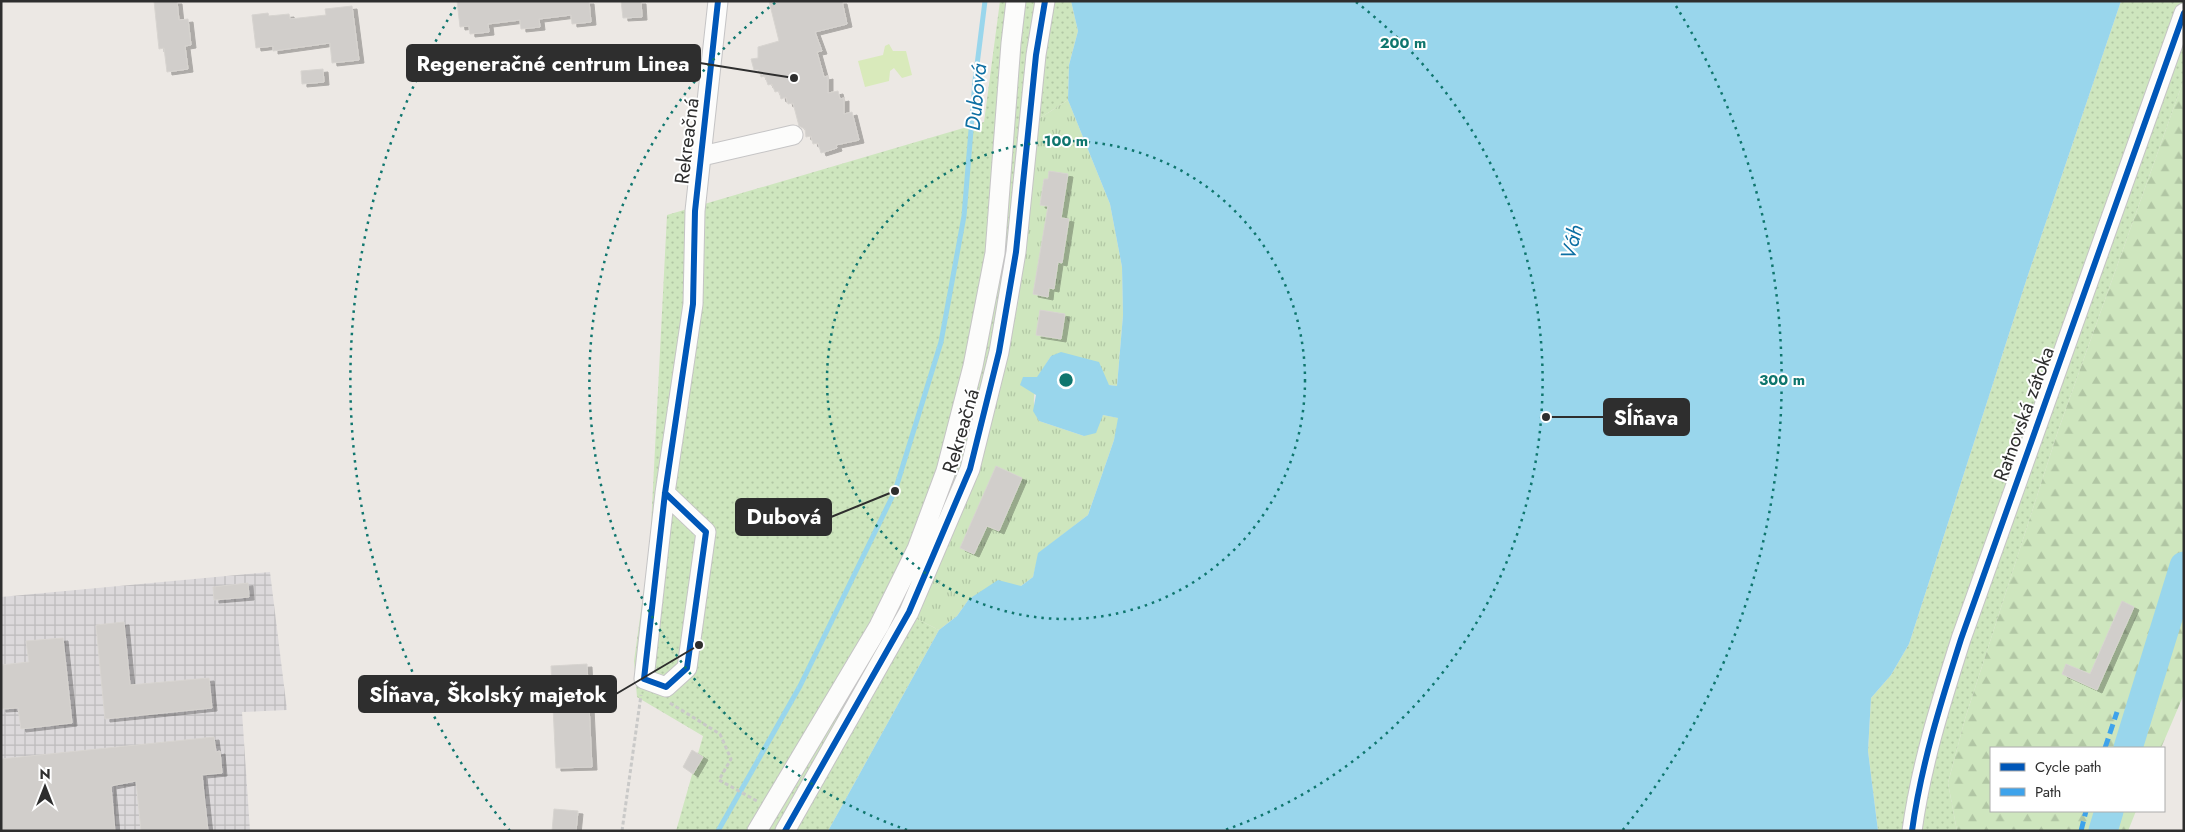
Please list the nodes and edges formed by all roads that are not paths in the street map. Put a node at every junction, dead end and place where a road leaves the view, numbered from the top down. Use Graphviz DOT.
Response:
graph roads {
  1 [pos="718,1"];
  2 [pos="1016,1"];
  3 [pos="1045,1"];
  4 [pos="2184,13"];
  5 [pos="793,136"];
  6 [pos="702,156"];
  7 [pos="950,456"];
  8 [pos="970,469"];
  9 [pos="665,493"];
  10 [pos="757,831"];
  11 [pos="785,831"];
  12 [pos="1912,831"];
  1 -- 6 [label="street, Rekreačná"];
  2 -- 7 [label="street"];
  3 -- 8 [label="street, Rekreačná"];
  4 -- 12 [label="street, Ratnovská zátoka"];
  5 -- 6 [label="street"];
  6 -- 9 [label="street, Rekreačná"];
  7 -- 8 [label="street"];
  7 -- 10 [label="street"];
  8 -- 11 [label="street, Rekreačná"];
  9 -- 9 [label="street, Rekreačná"];
}
